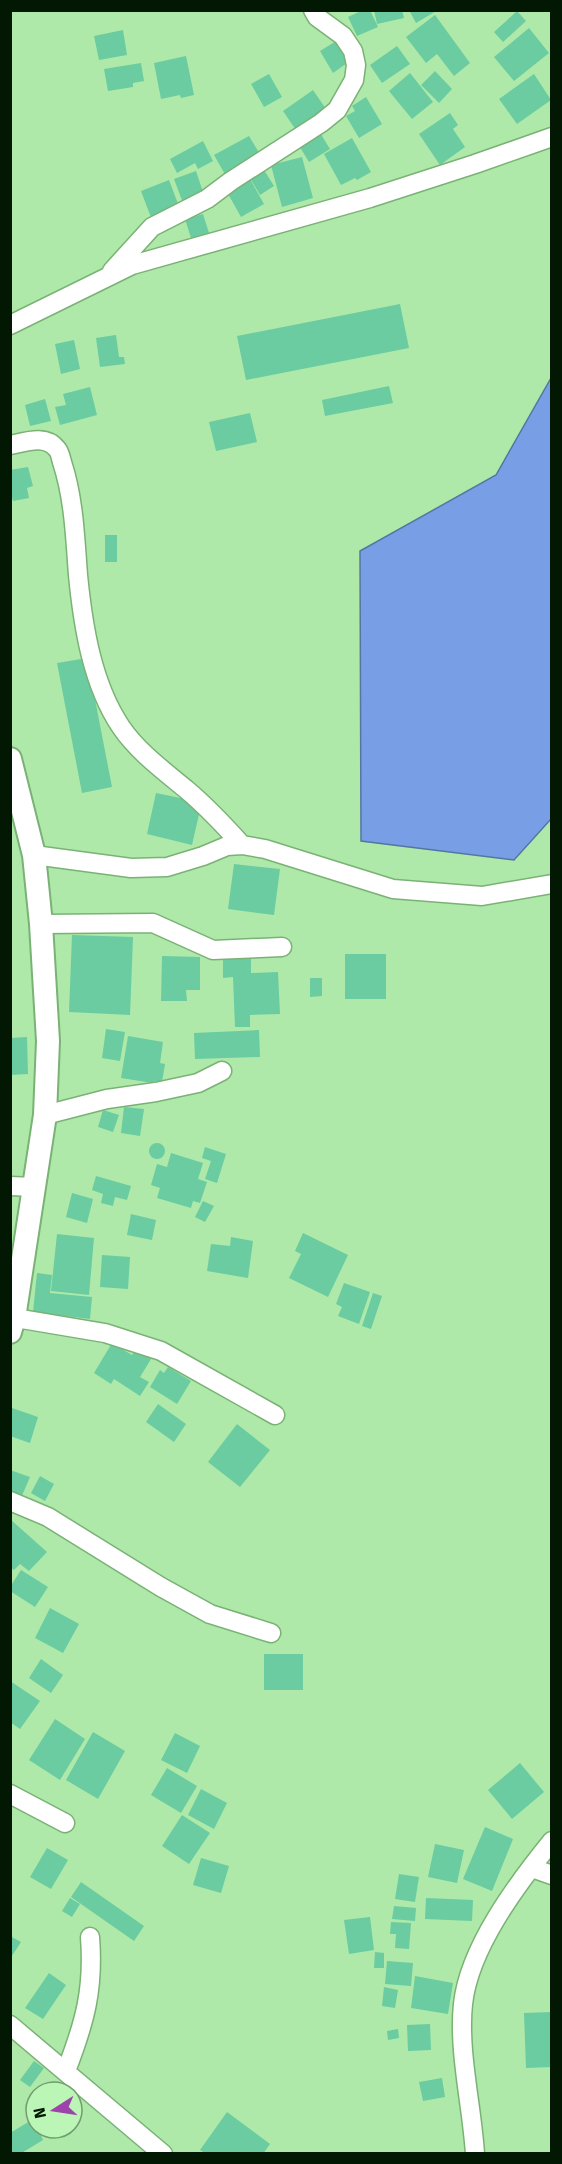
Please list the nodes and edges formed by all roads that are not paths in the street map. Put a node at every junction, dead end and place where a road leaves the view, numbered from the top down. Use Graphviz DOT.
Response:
graph roads {
  1 [pos="313,10"];
  2 [pos="552,137"];
  3 [pos="105,278"];
  4 [pos="10,325"];
  5 [pos="10,445"];
  6 [pos="10,759"];
  7 [pos="242,844"];
  8 [pos="34,855"];
  9 [pos="552,884"];
  10 [pos="41,924"];
  11 [pos="282,947"];
  12 [pos="222,1071"];
  13 [pos="45,1115"];
  14 [pos="10,1186"];
  15 [pos="34,1187"];
  16 [pos="12,1322"];
  17 [pos="275,1415"];
  18 [pos="10,1501"];
  19 [pos="271,1632"];
  20 [pos="10,1794"];
  21 [pos="65,1823"];
  22 [pos="552,1841"];
  23 [pos="532,1868"];
  24 [pos="552,1875"];
  25 [pos="90,1936"];
  26 [pos="10,2025"];
  27 [pos="66,2071"];
  28 [pos="164,2154"];
  29 [pos="475,2154"];
  1 -- 3 [label="street"];
  2 -- 3 [label="street"];
  3 -- 4 [label="street"];
  5 -- 7 [label="street"];
  6 -- 8 [label="main road"];
  7 -- 8 [label="street"];
  7 -- 9 [label="street"];
  8 -- 10 [label="main road"];
  10 -- 11 [label="street"];
  10 -- 13 [label="main road"];
  12 -- 13 [label="street"];
  13 -- 15 [label="main road"];
  14 -- 15 [label="street"];
  15 -- 16 [label="main road"];
  16 -- 17 [label="street"];
  18 -- 19 [label="street"];
  20 -- 21 [label="street"];
  22 -- 23 [label="street"];
  23 -- 24 [label="street"];
  23 -- 29 [label="street"];
  25 -- 27 [label="street"];
  26 -- 27 [label="street"];
  27 -- 28 [label="street"];
}
